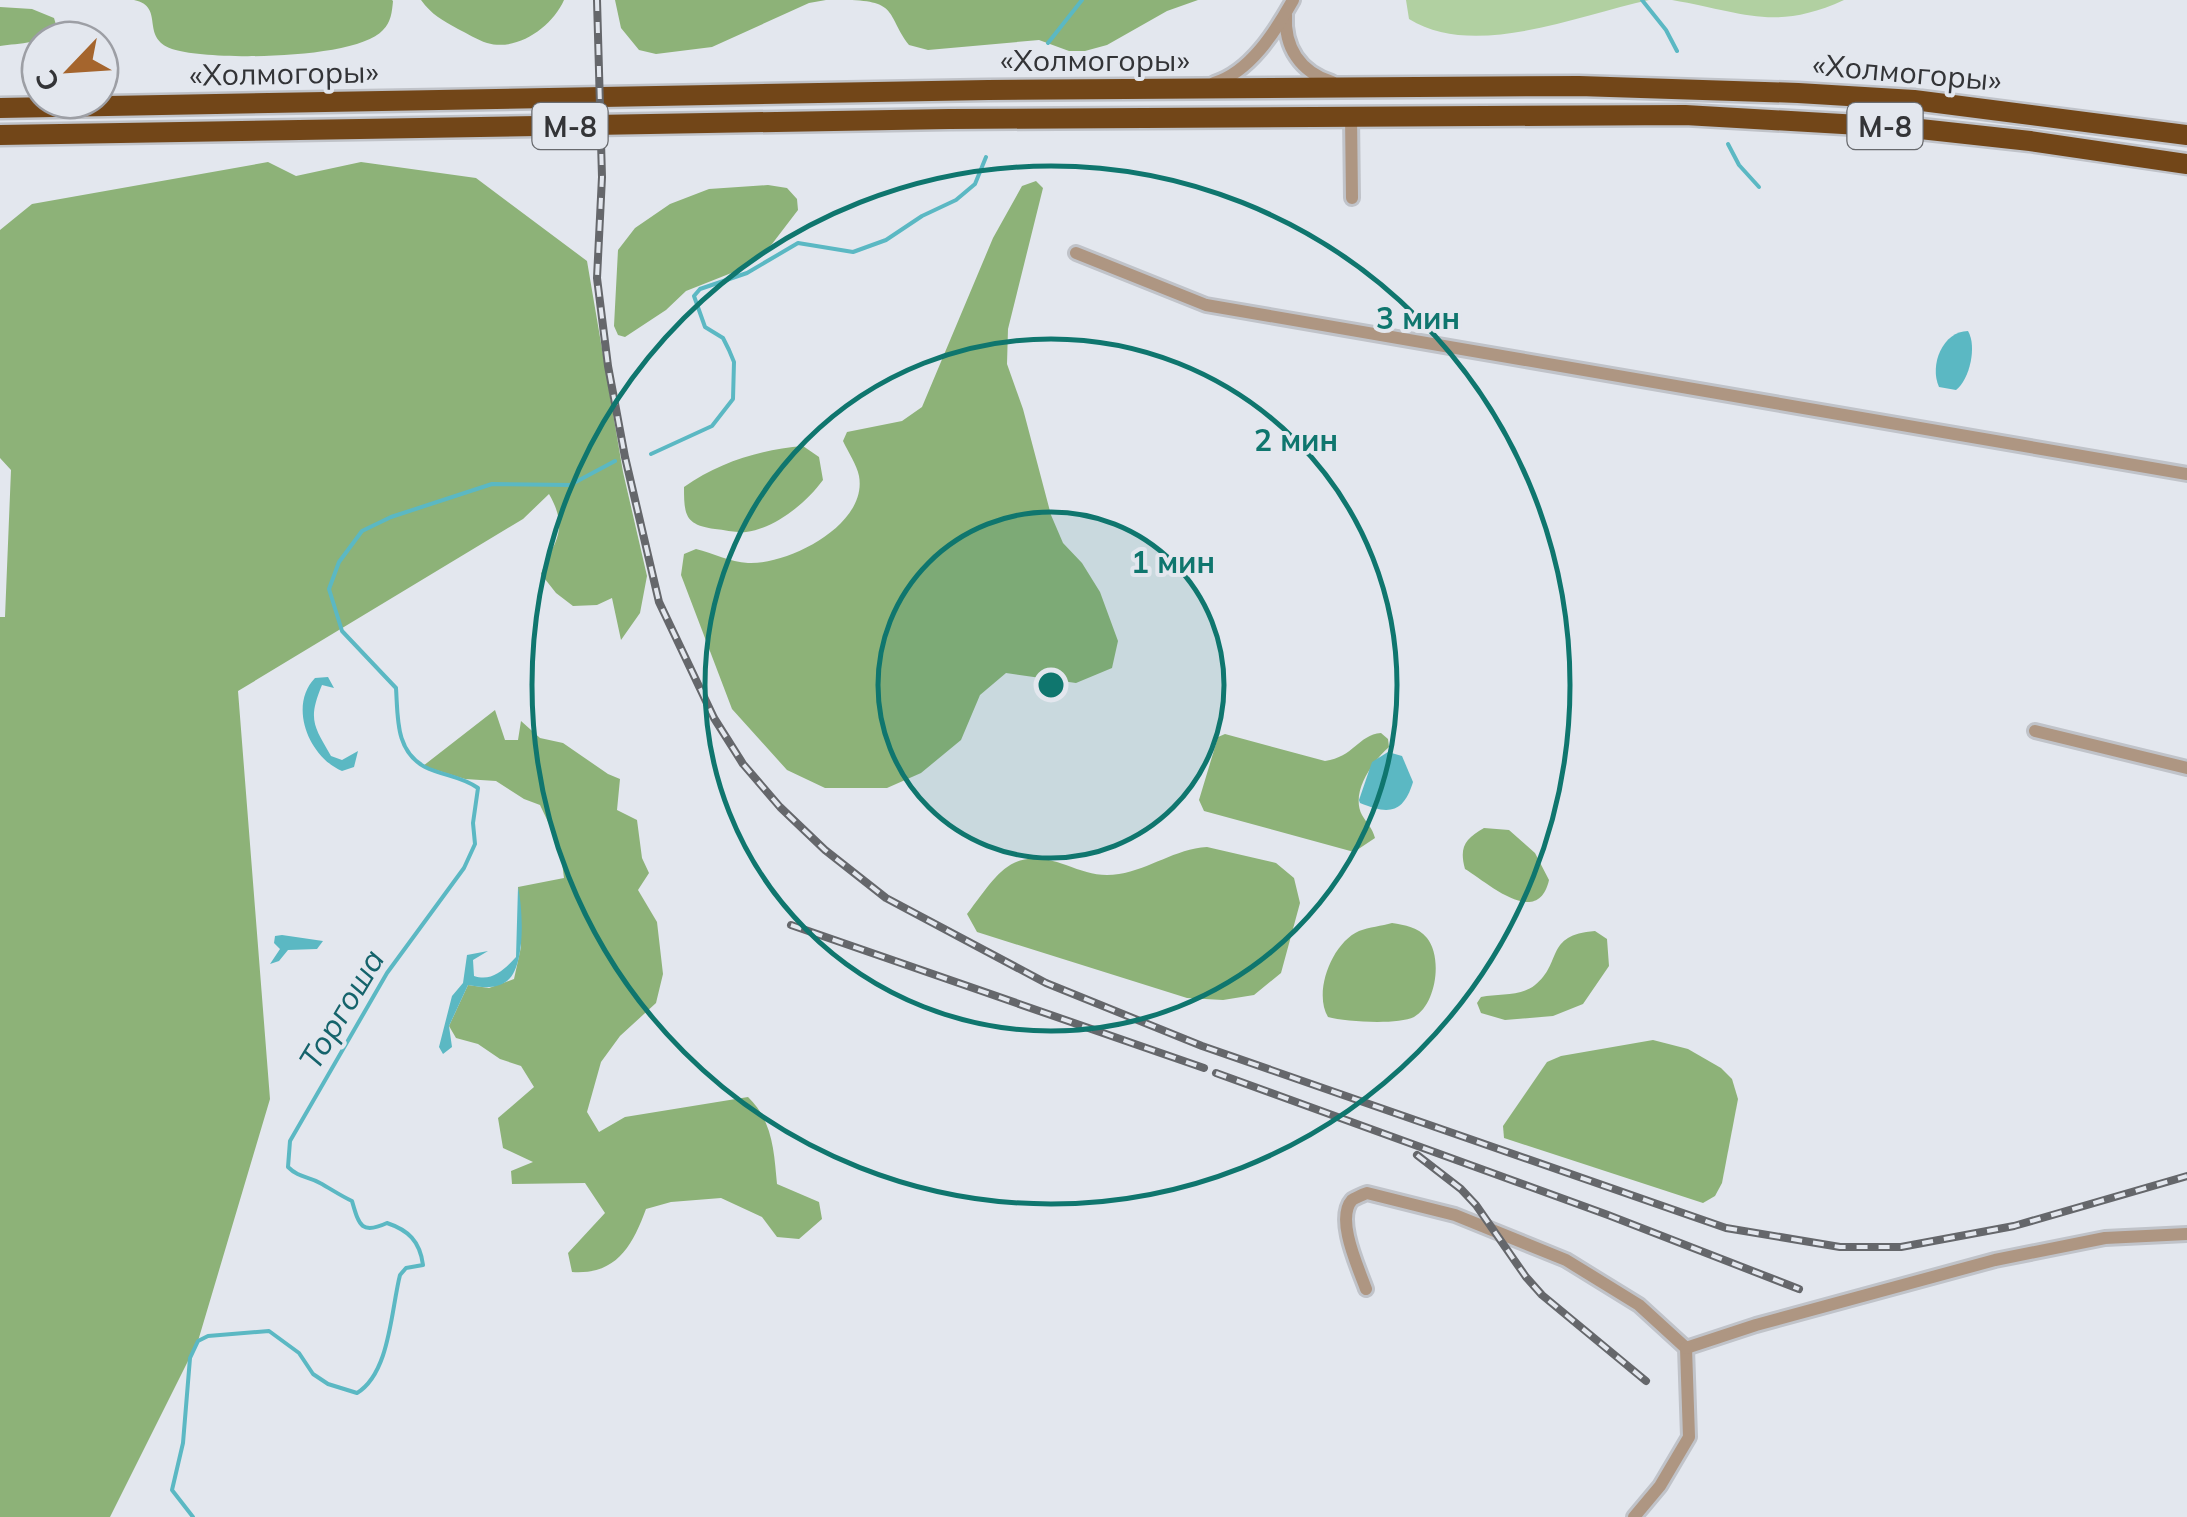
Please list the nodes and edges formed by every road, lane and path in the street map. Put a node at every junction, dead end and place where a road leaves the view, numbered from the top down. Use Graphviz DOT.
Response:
graph roads {
  1 [pos="1290,6"];
  2 [pos="1347,87"];
  3 [pos="1194,89"];
  4 [pos="0,108"];
  5 [pos="1351,116"];
  6 [pos="0,135"];
  7 [pos="2187,136"];
  8 [pos="2187,164"];
  9 [pos="1352,198"];
  10 [pos="1076,254"];
  11 [pos="2187,474"];
  12 [pos="2035,731"];
  13 [pos="2187,768"];
  14 [pos="2187,1234"];
  15 [pos="1366,1289"];
  16 [pos="1686,1348"];
  17 [pos="1634,1517"];
  1 -- 2 [label="street"];
  1 -- 3 [label="street"];
  2 -- 3 [label="highway, «Холмогоры» / М-8"];
  2 -- 7 [label="highway, «Холмогоры» / М-8"];
  3 -- 4 [label="highway, «Холмогоры» / М-8"];
  5 -- 6 [label="highway, «Холмогоры» / М-8"];
  5 -- 8 [label="highway, «Холмогоры» / М-8"];
  5 -- 9 [label="street"];
  10 -- 11 [label="street"];
  12 -- 13 [label="street"];
  14 -- 16 [label="street"];
  15 -- 16 [label="street"];
  16 -- 17 [label="street"];
}
